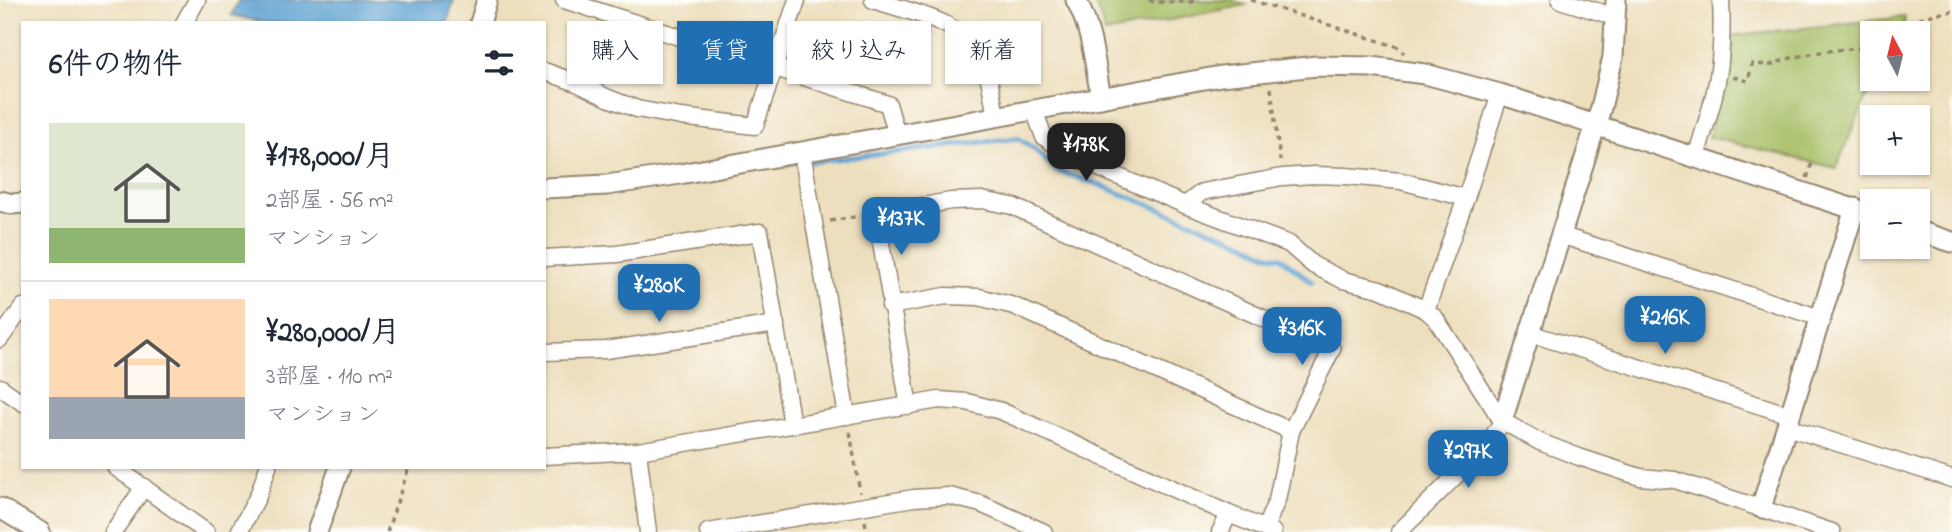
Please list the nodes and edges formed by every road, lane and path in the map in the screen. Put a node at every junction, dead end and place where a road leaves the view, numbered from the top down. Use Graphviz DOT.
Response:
graph roads {
  1 [pos="197,0"];
  2 [pos="487,0"];
  3 [pos="564,0"];
  4 [pos="797,0"];
  5 [pos="873,0"];
  6 [pos="1076,0"];
  7 [pos="1149,0"];
  8 [pos="1196,0"];
  9 [pos="1251,0"];
  10 [pos="1281,0"];
  11 [pos="1560,0"];
  12 [pos="1721,0"];
  13 [pos="1279,9"];
  14 [pos="1616,9"];
  15 [pos="1952,11"];
  16 [pos="185,21"];
  17 [pos="481,21"];
  18 [pos="1910,21"];
  19 [pos="1398,47"];
  20 [pos="1860,48"];
  21 [pos="1752,64"];
  22 [pos="776,68"];
  23 [pos="1269,70"];
  24 [pos="546,72"];
  25 [pos="1500,94"];
  26 [pos="1101,98"];
  27 [pos="1034,110"];
  28 [pos="996,117"];
  29 [pos="1595,125"];
  30 [pos="897,135"];
  31 [pos="802,152"];
  32 [pos="1696,157"];
  33 [pos="1282,177"];
  34 [pos="546,188"];
  35 [pos="1466,198"];
  36 [pos="0,201"];
  37 [pos="21,203"];
  38 [pos="1185,205"];
  39 [pos="1860,210"];
  40 [pos="876,214"];
  41 [pos="1860,221"];
  42 [pos="813,223"];
  43 [pos="1930,234"];
  44 [pos="1560,235"];
  45 [pos="1952,242"];
  46 [pos="546,258"];
  47 [pos="890,306"];
  48 [pos="21,310"];
  49 [pos="1426,310"];
  50 [pos="1821,318"];
  51 [pos="776,324"];
  52 [pos="1529,333"];
  53 [pos="0,339"];
  54 [pos="546,352"];
  55 [pos="0,387"];
  56 [pos="21,402"];
  57 [pos="909,406"];
  58 [pos="847,416"];
  59 [pos="1502,421"];
  60 [pos="1788,421"];
  61 [pos="792,425"];
  62 [pos="1291,431"];
  63 [pos="638,451"];
  64 [pos="546,456"];
  65 [pos="118,469"];
  66 [pos="267,469"];
  67 [pos="339,469"];
  68 [pos="409,469"];
  69 [pos="1952,479"];
  70 [pos="144,487"];
  71 [pos="862,506"];
  72 [pos="0,508"];
  73 [pos="1761,508"];
  74 [pos="1229,514"];
  75 [pos="1269,530"];
  76 [pos="40,532"];
  77 [pos="113,532"];
  78 [pos="206,532"];
  79 [pos="239,532"];
  80 [pos="317,532"];
  81 [pos="387,532"];
  82 [pos="648,532"];
  83 [pos="708,532"];
  84 [pos="867,532"];
  85 [pos="1044,532"];
  86 [pos="1220,532"];
  87 [pos="1399,532"];
  88 [pos="1832,532"];
  1 -- 16 [label="street"];
  2 -- 17 [label="street"];
  3 -- 22 [label="street"];
  4 -- 22 [label="street"];
  5 -- 28 [label="street"];
  6 -- 26 [label="street"];
  7 -- 8 [label="path"];
  9 -- 13 [label="path"];
  10 -- 13 [label="path"];
  11 -- 14 [label="street"];
  12 -- 32 [label="street"];
  13 -- 19 [label="path"];
  14 -- 29 [label="street"];
  15 -- 18 [label="path"];
  20 -- 21 [label="path"];
  22 -- 24 [label="street"];
  22 -- 30 [label="street"];
  23 -- 25 [label="street"];
  23 -- 26 [label="street"];
  23 -- 33 [label="path"];
  25 -- 29 [label="street"];
  25 -- 35 [label="street"];
  26 -- 27 [label="street"];
  27 -- 28 [label="street"];
  27 -- 38 [label="street"];
  28 -- 30 [label="street"];
  29 -- 32 [label="street"];
  29 -- 44 [label="street"];
  30 -- 31 [label="street"];
  31 -- 34 [label="street"];
  31 -- 42 [label="street"];
  32 -- 39 [label="street"];
  33 -- 35 [label="street"];
  33 -- 38 [label="street"];
  35 -- 49 [label="street"];
  36 -- 37 [label="street"];
  38 -- 49 [label="street"];
  40 -- 42 [label="path"];
  40 -- 47 [label="street"];
  40 -- 62 [label="street"];
  41 -- 50 [label="street"];
  42 -- 58 [label="street"];
  43 -- 45 [label="street"];
  44 -- 50 [label="street"];
  44 -- 52 [label="street"];
  46 -- 51 [label="street"];
  47 -- 57 [label="street"];
  47 -- 62 [label="street"];
  48 -- 53 [label="street"];
  49 -- 59 [label="street"];
  50 -- 60 [label="street"];
  51 -- 54 [label="street"];
  51 -- 61 [label="street"];
  52 -- 59 [label="street"];
  52 -- 60 [label="street"];
  55 -- 56 [label="street"];
  57 -- 58 [label="street"];
  57 -- 74 [label="street"];
  58 -- 61 [label="street"];
  58 -- 71 [label="path"];
  59 -- 73 [label="street"];
  59 -- 87 [label="street"];
  60 -- 69 [label="street"];
  60 -- 73 [label="street"];
  61 -- 63 [label="street"];
  62 -- 75 [label="street"];
  63 -- 64 [label="street"];
  63 -- 82 [label="street"];
  65 -- 70 [label="street"];
  66 -- 79 [label="street"];
  67 -- 80 [label="street"];
  68 -- 81 [label="path"];
  70 -- 77 [label="street"];
  70 -- 78 [label="street"];
  71 -- 83 [label="street"];
  71 -- 84 [label="path"];
  71 -- 85 [label="street"];
  72 -- 76 [label="street"];
  73 -- 88 [label="street"];
  74 -- 75 [label="street"];
  74 -- 86 [label="street"];
}
